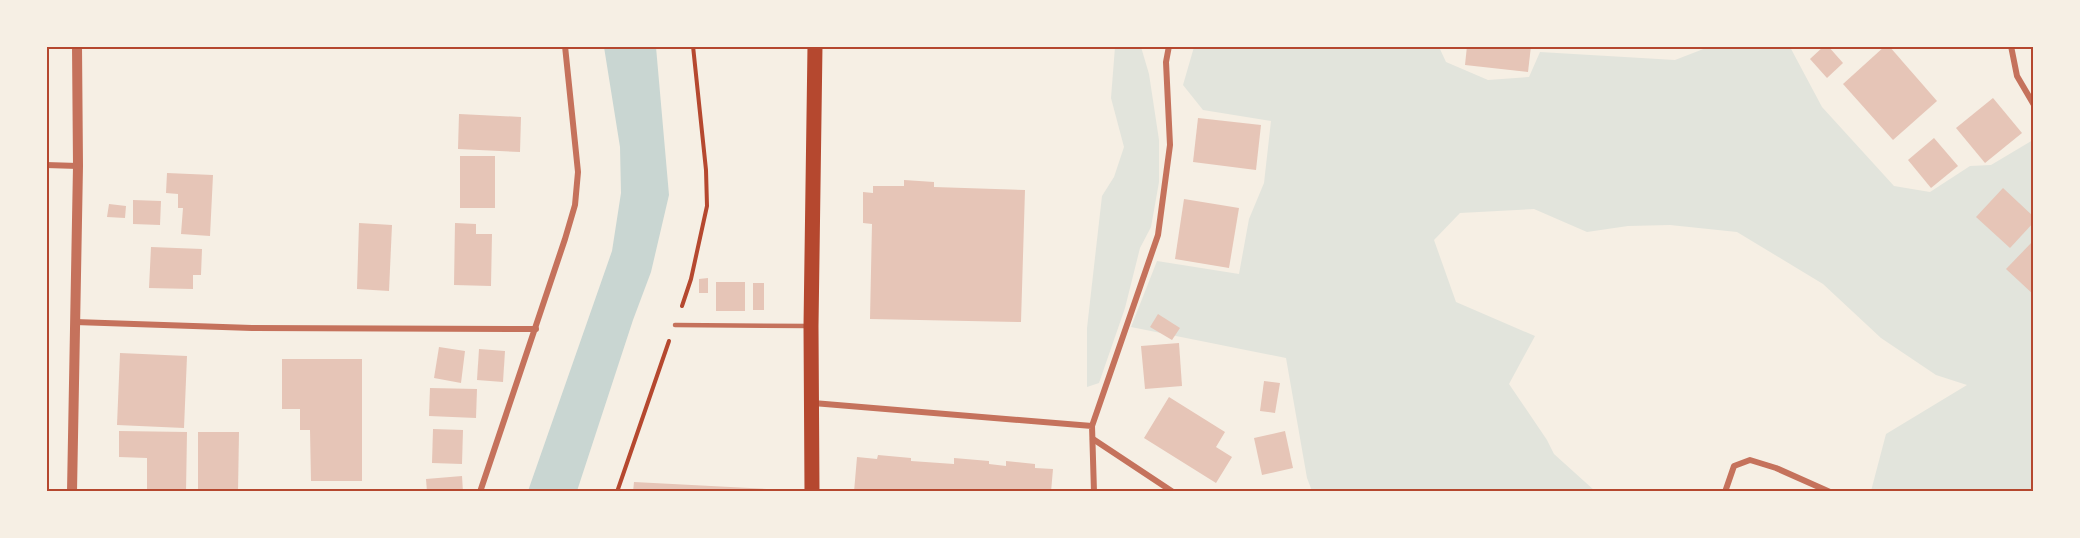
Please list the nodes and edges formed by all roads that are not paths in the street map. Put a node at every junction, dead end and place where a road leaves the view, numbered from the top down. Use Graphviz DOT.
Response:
graph roads {
  1 [pos="76,46"];
  2 [pos="565,46"];
  3 [pos="815,46"];
  4 [pos="1169,46"];
  5 [pos="2011,46"];
  6 [pos="2034,105"];
  7 [pos="46,165"];
  8 [pos="78,166"];
  9 [pos="75,322"];
  10 [pos="675,325"];
  11 [pos="811,326"];
  12 [pos="536,329"];
  13 [pos="813,403"];
  14 [pos="1092,426"];
  15 [pos="1094,439"];
  16 [pos="72,492"];
  17 [pos="480,492"];
  18 [pos="812,492"];
  19 [pos="1095,492"];
  20 [pos="1173,492"];
  21 [pos="1725,492"];
  22 [pos="1830,492"];
  1 -- 8 [label="street"];
  2 -- 12 [label="street"];
  3 -- 11 [label="main road"];
  4 -- 14 [label="street"];
  5 -- 6 [label="street"];
  7 -- 8 [label="street"];
  8 -- 9 [label="street"];
  9 -- 12 [label="street"];
  9 -- 16 [label="street"];
  10 -- 11 [label="lane"];
  11 -- 13 [label="main road"];
  12 -- 17 [label="street"];
  13 -- 14 [label="street"];
  13 -- 18 [label="main road"];
  14 -- 15 [label="street"];
  15 -- 19 [label="street"];
  15 -- 20 [label="street"];
  21 -- 22 [label="street"];
}
